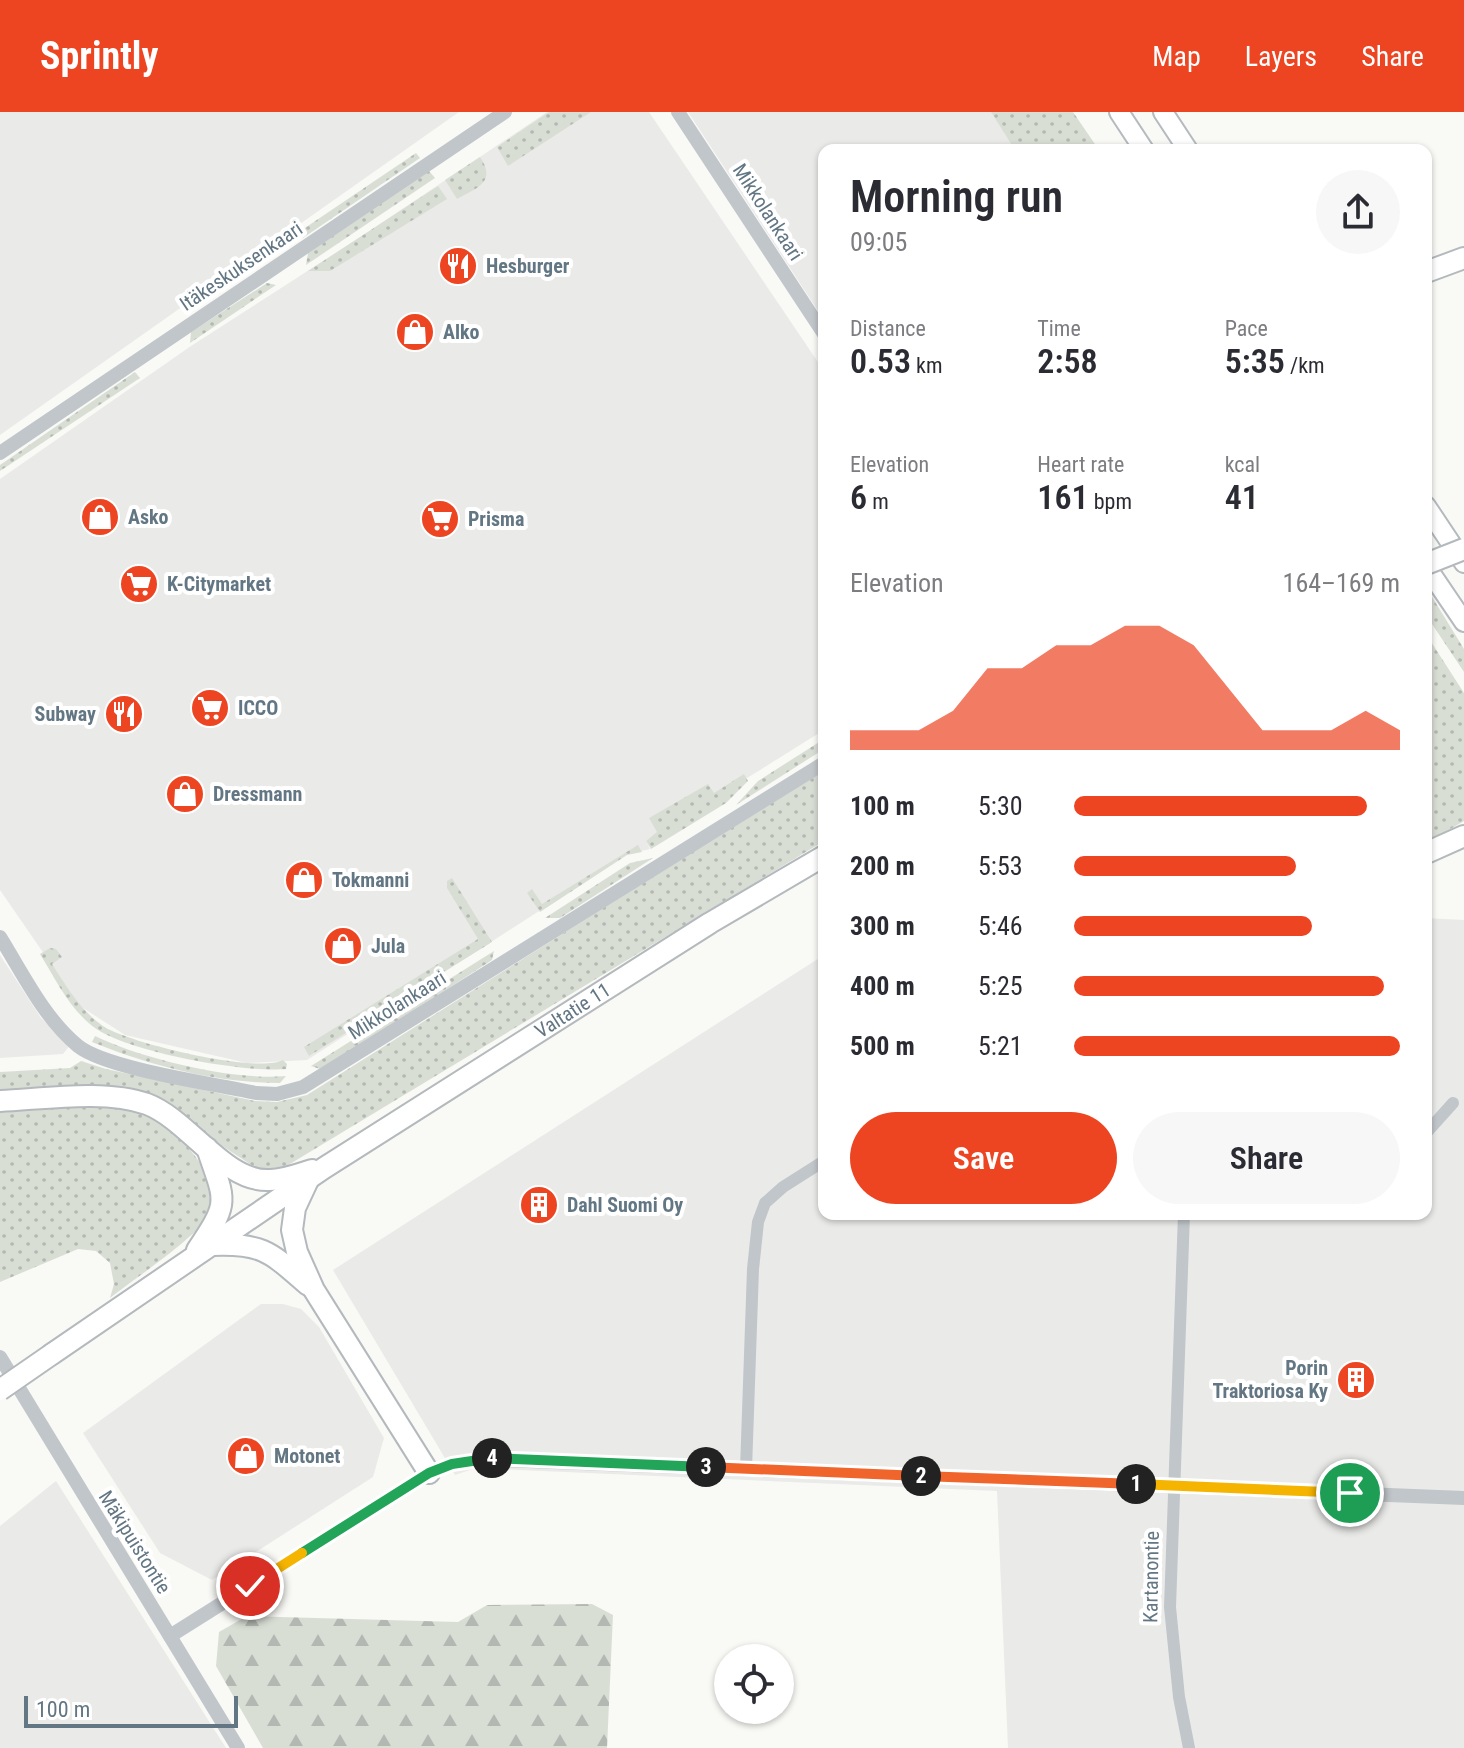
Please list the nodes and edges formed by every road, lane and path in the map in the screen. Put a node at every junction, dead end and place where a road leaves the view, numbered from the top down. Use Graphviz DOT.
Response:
graph roads {
  1 [pos="505,112"];
  2 [pos="678,112"];
  3 [pos="1119,112"];
  4 [pos="1163,112"];
  5 [pos="1140,144"];
  6 [pos="1184,144"];
  7 [pos="1464,258"];
  8 [pos="1432,270"];
  9 [pos="818,325"];
  10 [pos="0,453"];
  11 [pos="1432,515"];
  12 [pos="1464,549"];
  13 [pos="1432,562"];
  14 [pos="1464,563"];
  15 [pos="1432,574"];
  16 [pos="1464,622"];
  17 [pos="818,767"];
  18 [pos="1464,836"];
  19 [pos="1432,850"];
  20 [pos="818,860"];
  21 [pos="0,937"];
  22 [pos="0,1101"];
  23 [pos="1453,1103"];
  24 [pos="1432,1126"];
  25 [pos="206,1147"];
  26 [pos="818,1165"];
  27 [pos="316,1173"];
  28 [pos="1184,1220"];
  29 [pos="213,1245"];
  30 [pos="191,1260"];
  31 [pos="314,1290"];
  32 [pos="0,1357"];
  33 [pos="0,1390"];
  34 [pos="746,1469"];
  35 [pos="429,1473"];
  36 [pos="1173,1486"];
  37 [pos="1464,1498"];
  38 [pos="170,1636"];
  39 [pos="238,1748"];
  40 [pos="1189,1748"];
  1 -- 10 [label="street, Itäkeskuksenkaari"];
  2 -- 9 [label="street, Mikkolankaari"];
  3 -- 5 [label="main road"];
  4 -- 6 [label="main road"];
  7 -- 8 [label="highway"];
  11 -- 14 [label="main road"];
  12 -- 13 [label="highway, bridge"];
  15 -- 16 [label="main road"];
  17 -- 21 [label="street, Mikkolankaari"];
  18 -- 19 [label="highway"];
  20 -- 27 [label="highway, Valtatie 11"];
  22 -- 25 [label="highway"];
  23 -- 24 [label="street"];
  25 -- 27 [label="highway"];
  25 -- 30 [label="highway"];
  26 -- 34 [label="street"];
  27 -- 29 [label="highway, Valtatie 11"];
  27 -- 31 [label="highway"];
  28 -- 36 [label="street, Kartanontie"];
  29 -- 30 [label="highway, Valtatie 11"];
  29 -- 31 [label="highway"];
  30 -- 33 [label="highway, bridge"];
  31 -- 35 [label="highway"];
  32 -- 38 [label="street, Mäkipuistontie"];
  34 -- 35 [label="street"];
  34 -- 36 [label="street"];
  35 -- 38 [label="street"];
  36 -- 37 [label="street"];
  36 -- 40 [label="street, Kartanontie"];
  38 -- 39 [label="street, Mäkipuistontie"];
}
